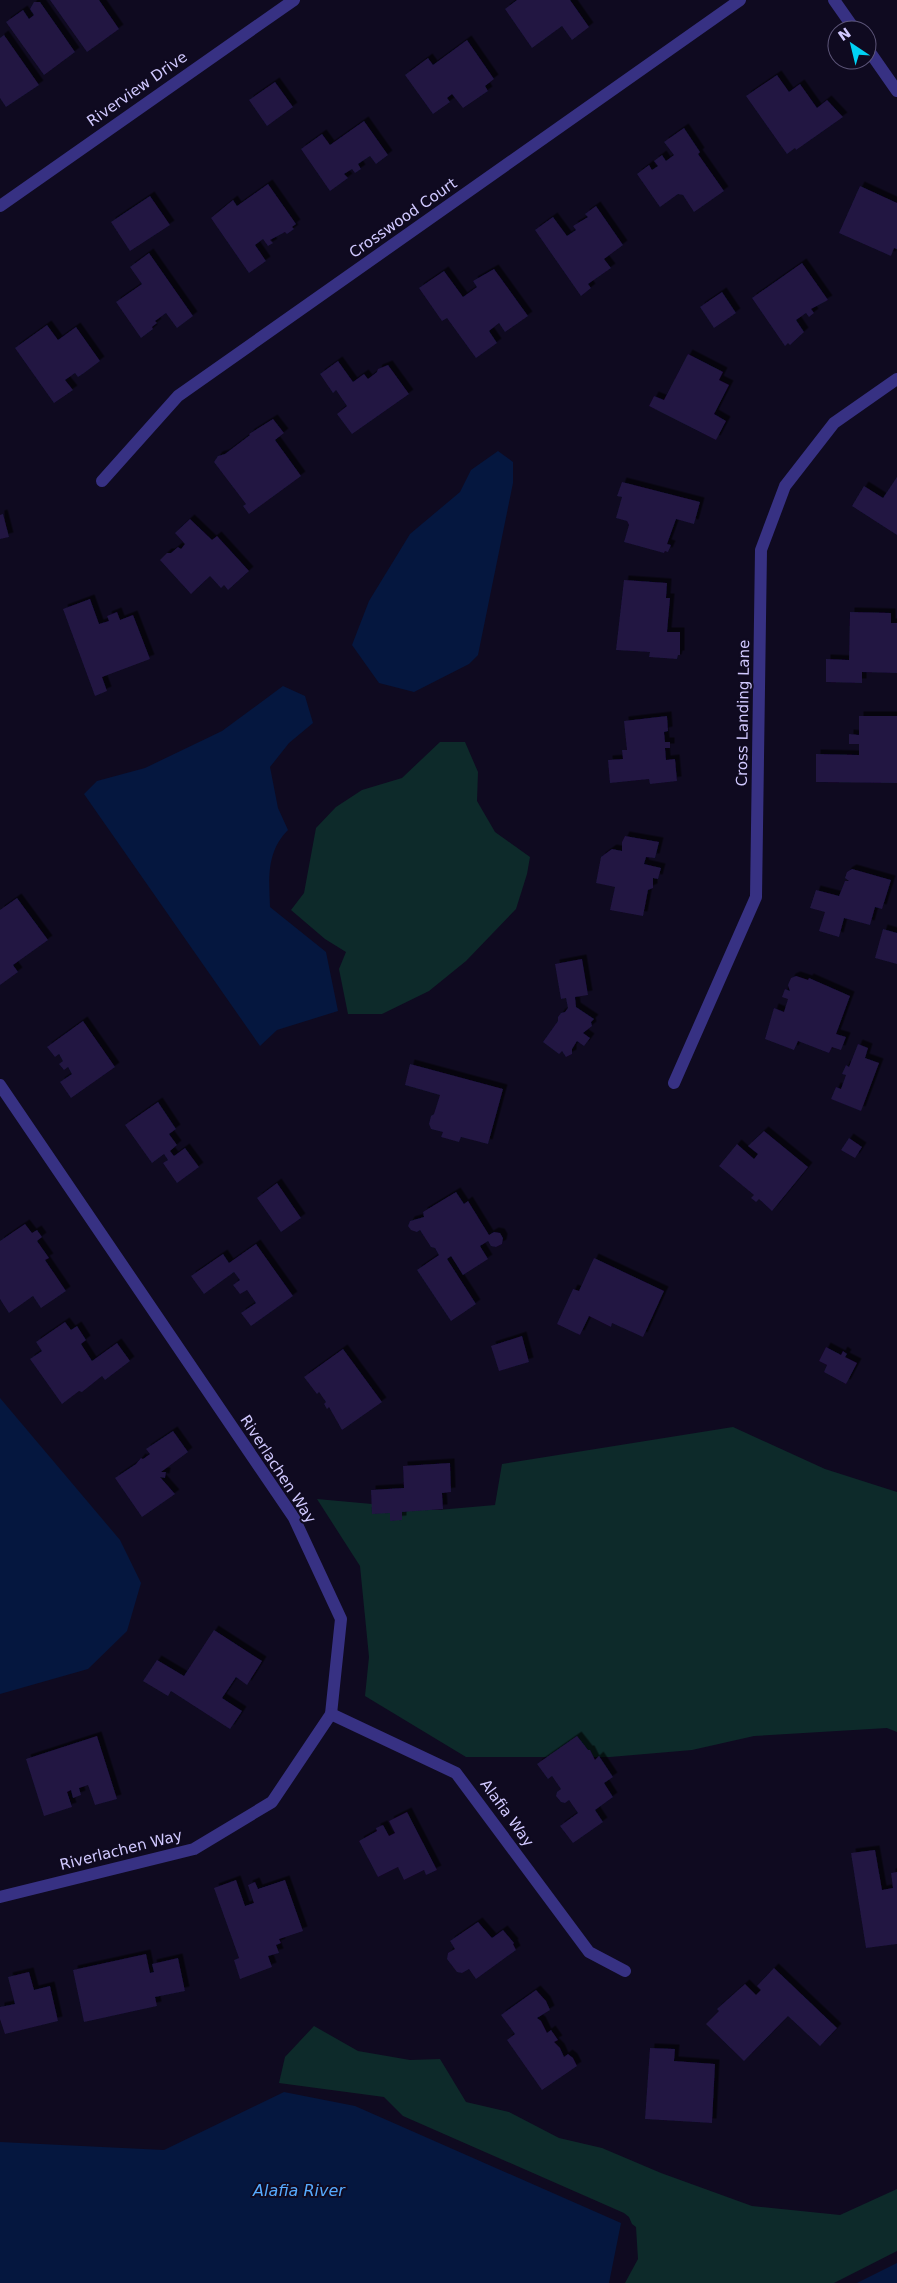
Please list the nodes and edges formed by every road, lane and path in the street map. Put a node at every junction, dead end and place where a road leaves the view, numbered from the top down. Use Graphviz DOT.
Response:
graph roads {
  1 [pos="294,0"];
  2 [pos="740,0"];
  3 [pos="834,0"];
  4 [pos="848,20"];
  5 [pos="877,62"];
  6 [pos="897,91"];
  7 [pos="0,206"];
  8 [pos="897,379"];
  9 [pos="102,481"];
  10 [pos="674,1083"];
  11 [pos="0,1085"];
  12 [pos="331,1714"];
  13 [pos="0,1897"];
  14 [pos="625,1970"];
  1 -- 7 [label="street, Riverview Drive"];
  2 -- 9 [label="street, Crosswood Court"];
  3 -- 4 [label="street"];
  5 -- 6 [label="street"];
  8 -- 10 [label="street, Cross Landing Lane"];
  11 -- 12 [label="street, Riverlachen Way"];
  12 -- 13 [label="street, Riverlachen Way"];
  12 -- 14 [label="street, Alafia Way"];
}
